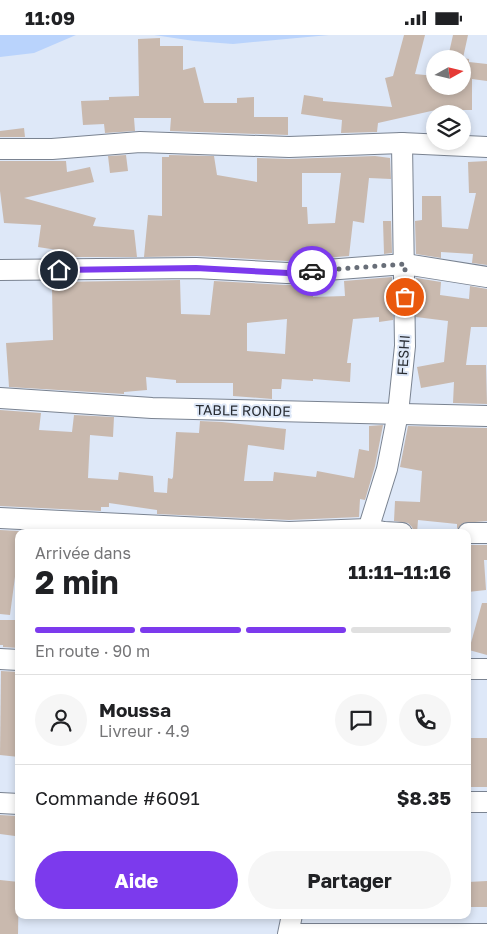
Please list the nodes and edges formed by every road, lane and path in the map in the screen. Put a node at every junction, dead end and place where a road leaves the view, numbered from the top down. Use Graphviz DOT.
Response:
graph roads {
  1 [pos="402,143"];
  2 [pos="487,147"];
  3 [pos="0,149"];
  4 [pos="405,264"];
  5 [pos="0,270"];
  6 [pos="487,277"];
  7 [pos="0,398"];
  8 [pos="398,413"];
  9 [pos="487,415"];
  10 [pos="0,518"];
  11 [pos="228,529"];
  12 [pos="369,529"];
  13 [pos="471,533"];
  14 [pos="487,533"];
  15 [pos="0,659"];
  16 [pos="15,660"];
  17 [pos="471,669"];
  18 [pos="487,669"];
  19 [pos="471,802"];
  20 [pos="487,802"];
  21 [pos="0,803"];
  22 [pos="15,803"];
  23 [pos="291,919"];
  24 [pos="288,934"];
  25 [pos="296,934"];
  26 [pos="487,934"];
  1 -- 2 [label="street"];
  1 -- 3 [label="street"];
  1 -- 4 [label="street, FESHI"];
  4 -- 5 [label="street"];
  4 -- 6 [label="street"];
  4 -- 8 [label="street, FESHI"];
  7 -- 8 [label="street, TABLE RONDE"];
  8 -- 9 [label="street, TABLE RONDE"];
  8 -- 12 [label="street, FESHI"];
  10 -- 11 [label="street"];
  13 -- 14 [label="street"];
  15 -- 16 [label="street"];
  17 -- 18 [label="street"];
  19 -- 20 [label="street"];
  21 -- 22 [label="street"];
  23 -- 24 [label="street"];
  25 -- 26 [label="street"];
}
